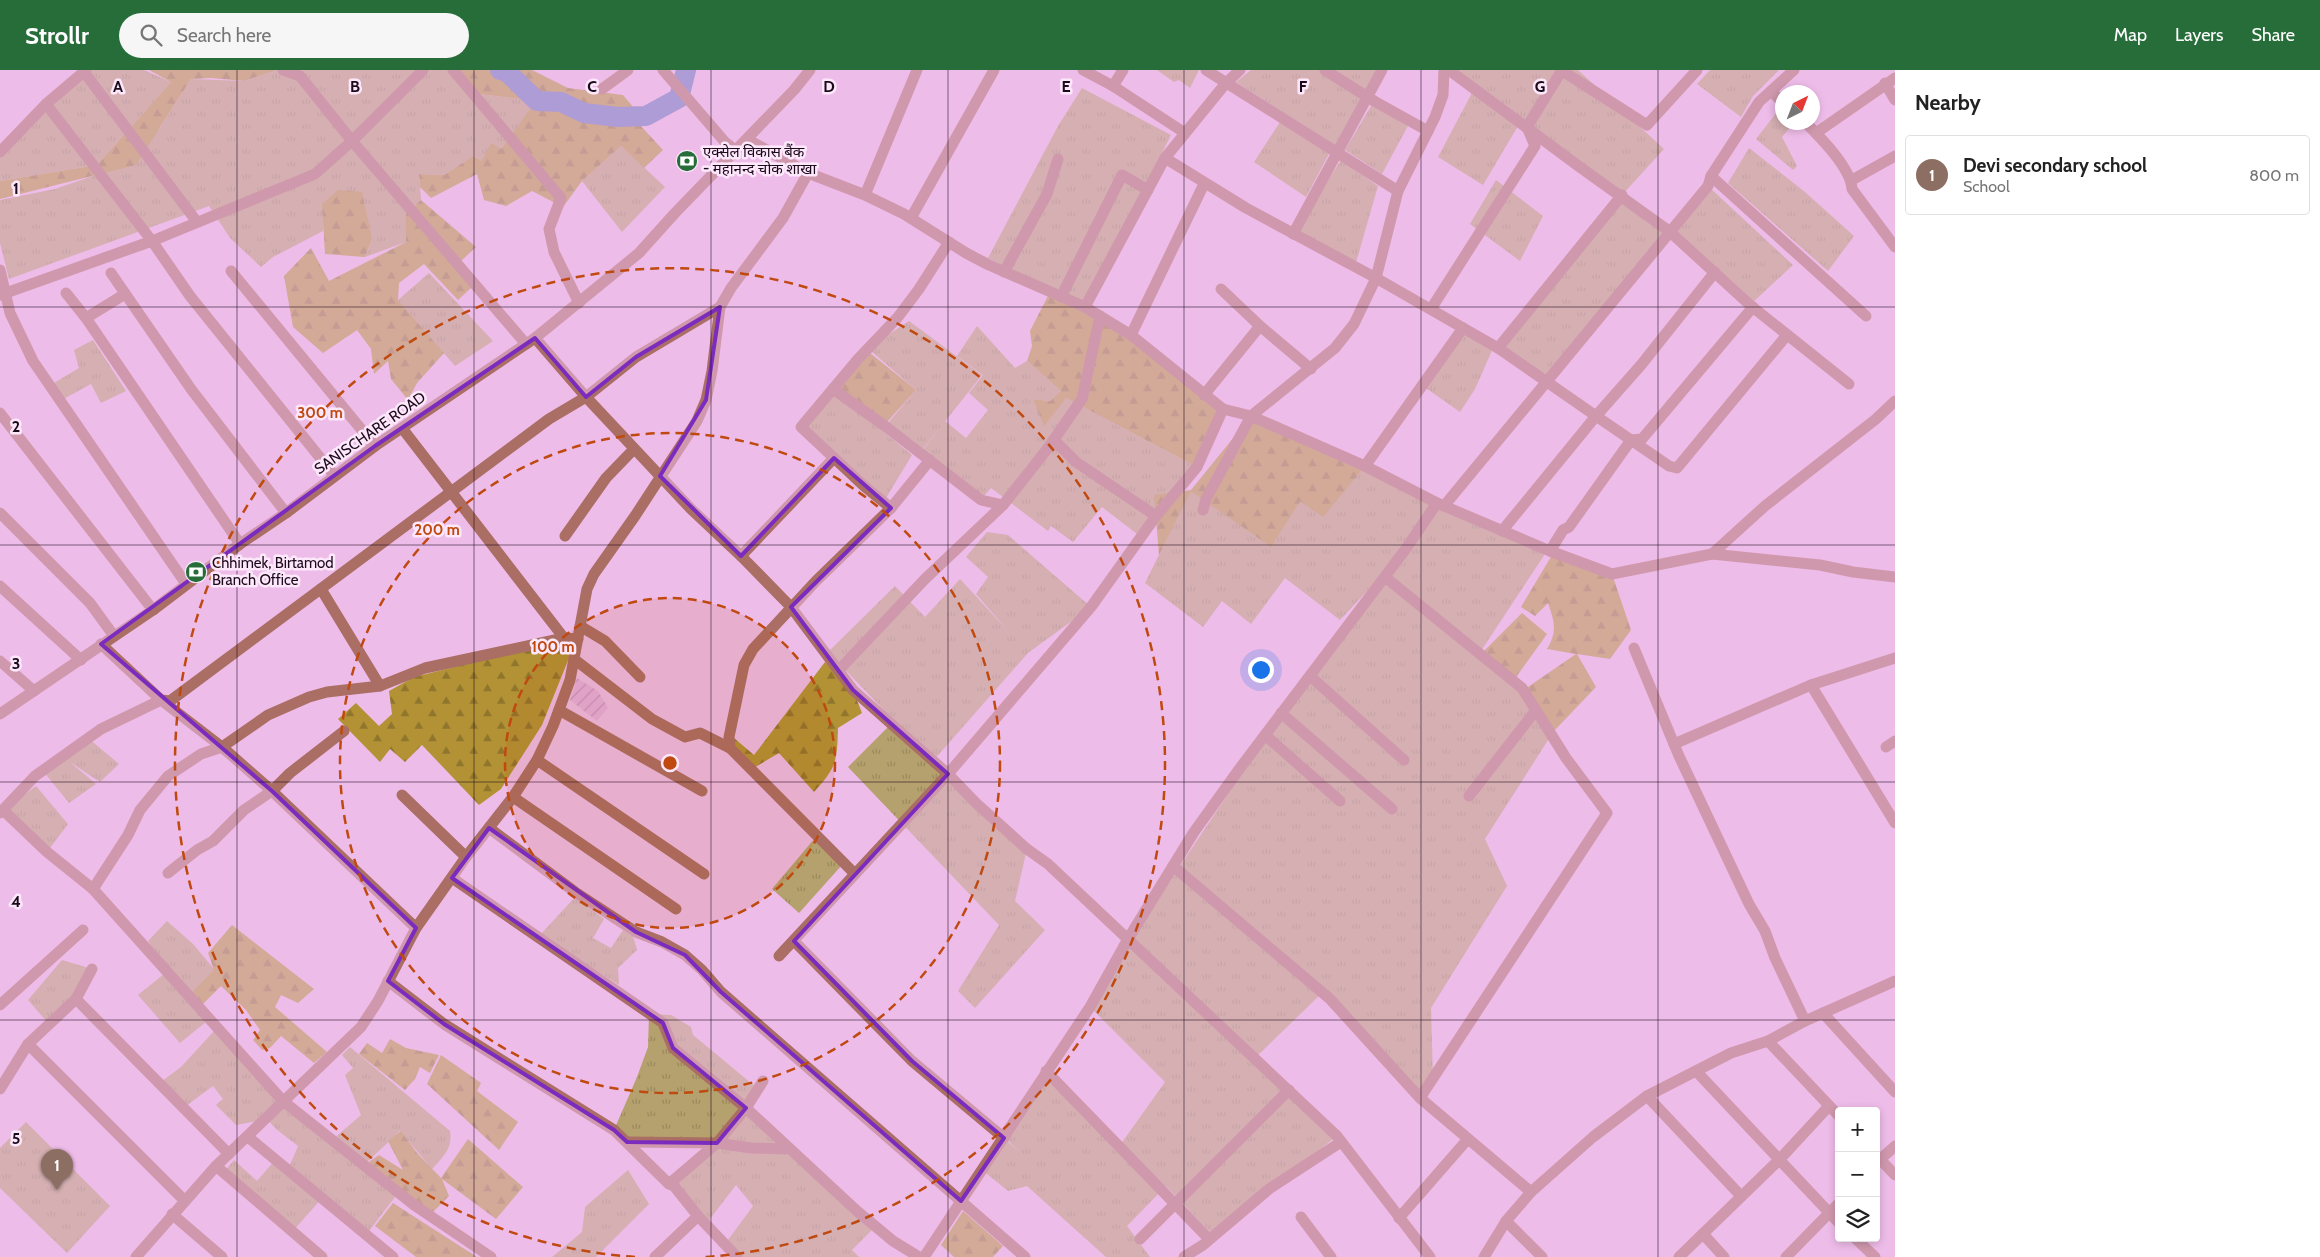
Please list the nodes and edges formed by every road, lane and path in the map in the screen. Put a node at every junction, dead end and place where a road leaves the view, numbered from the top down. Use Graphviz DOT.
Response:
graph roads {
  1 [pos="283,70"];
  2 [pos="423,70"];
  3 [pos="453,70"];
  4 [pos="628,70"];
  5 [pos="663,70"];
  6 [pos="810,70"];
  7 [pos="917,70"];
  8 [pos="994,70"];
  9 [pos="1083,70"];
  10 [pos="1123,70"];
  11 [pos="1206,70"];
  12 [pos="1240,70"];
  13 [pos="1325,70"];
  14 [pos="1382,70"];
  15 [pos="1444,70"];
  16 [pos="1449,70"];
  17 [pos="1562,70"];
  18 [pos="1697,70"];
  19 [pos="1794,70"];
  20 [pos="85,71"];
  21 [pos="1890,80"];
  22 [pos="1226,84"];
  23 [pos="1113,86"];
  24 [pos="602,89"];
  25 [pos="1771,91"];
  26 [pos="1775,95"];
  27 [pos="1368,97"];
  28 [pos="1895,100"];
  29 [pos="46,104"];
  30 [pos="1527,127"];
  31 [pos="1813,130"];
  32 [pos="1428,131"];
  33 [pos="1185,133"];
  34 [pos="1816,133"];
  35 [pos="747,138"];
  36 [pos="352,142"];
  37 [pos="735,150"];
  38 [pos="0,152"];
  39 [pos="1337,152"];
  40 [pos="1895,156"];
  41 [pos="1165,158"];
  42 [pos="1058,159"];
  43 [pos="808,173"];
  44 [pos="1711,176"];
  45 [pos="1852,180"];
  46 [pos="1204,184"];
  47 [pos="1148,190"];
  48 [pos="1398,192"];
  49 [pos="865,195"];
  50 [pos="1622,195"];
  51 [pos="911,218"];
  52 [pos="197,222"];
  53 [pos="1670,230"];
  54 [pos="1292,234"];
  55 [pos="152,241"];
  56 [pos="949,242"];
  57 [pos="1895,247"];
  58 [pos="0,270"];
  59 [pos="231,271"];
  60 [pos="1004,272"];
  61 [pos="1715,272"];
  62 [pos="111,273"];
  63 [pos="1376,278"];
  64 [pos="1221,289"];
  65 [pos="66,293"];
  66 [pos="3,294"];
  67 [pos="125,294"];
  68 [pos="1061,297"];
  69 [pos="579,303"];
  70 [pos="720,307"];
  71 [pos="1085,307"];
  72 [pos="1753,307"];
  73 [pos="1432,309"];
  74 [pos="1100,316"];
  75 [pos="1866,316"];
  76 [pos="86,318"];
  77 [pos="1260,326"];
  78 [pos="1464,328"];
  79 [pos="1787,334"];
  80 [pos="1131,335"];
  81 [pos="530,341"];
  82 [pos="1498,348"];
  83 [pos="1311,369"];
  84 [pos="1548,381"];
  85 [pos="1849,384"];
  86 [pos="832,389"];
  87 [pos="1204,395"];
  88 [pos="586,397"];
  89 [pos="1895,401"];
  90 [pos="1222,409"];
  91 [pos="0,413"];
  92 [pos="1251,416"];
  93 [pos="1596,416"];
  94 [pos="402,428"];
  95 [pos="1054,440"];
  96 [pos="1631,440"];
  97 [pos="375,446"];
  98 [pos="634,449"];
  99 [pos="834,458"];
  100 [pos="930,460"];
  101 [pos="1365,466"];
  102 [pos="334,475"];
  103 [pos="660,476"];
  104 [pos="451,490"];
  105 [pos="1441,504"];
  106 [pos="1003,505"];
  107 [pos="891,508"];
  108 [pos="1203,510"];
  109 [pos="0,513"];
  110 [pos="286,513"];
  111 [pos="1156,516"];
  112 [pos="1502,530"];
  113 [pos="565,536"];
  114 [pos="240,544"];
  115 [pos="1550,551"];
  116 [pos="1712,554"];
  117 [pos="741,556"];
  118 [pos="1385,577"];
  119 [pos="1895,577"];
  120 [pos="186,584"];
  121 [pos="0,586"];
  122 [pos="321,589"];
  123 [pos="791,607"];
  124 [pos="153,610"];
  125 [pos="580,626"];
  126 [pos="114,636"];
  127 [pos="564,638"];
  128 [pos="578,639"];
  129 [pos="101,644"];
  130 [pos="1634,648"];
  131 [pos="1895,658"];
  132 [pos="574,659"];
  133 [pos="81,660"];
  134 [pos="0,661"];
  135 [pos="839,670"];
  136 [pos="1310,676"];
  137 [pos="640,677"];
  138 [pos="1811,685"];
  139 [pos="380,686"];
  140 [pos="34,691"];
  141 [pos="161,700"];
  142 [pos="559,710"];
  143 [pos="1536,710"];
  144 [pos="1281,713"];
  145 [pos="0,714"];
  146 [pos="344,731"];
  147 [pos="1265,735"];
  148 [pos="1674,744"];
  149 [pos="222,747"];
  150 [pos="730,748"];
  151 [pos="536,760"];
  152 [pos="1404,760"];
  153 [pos="948,774"];
  154 [pos="702,791"];
  155 [pos="272,792"];
  156 [pos="402,795"];
  157 [pos="1469,796"];
  158 [pos="513,797"];
  159 [pos="1340,801"];
  160 [pos="1392,809"];
  161 [pos="1,812"];
  162 [pos="1895,823"];
  163 [pos="489,828"];
  164 [pos="466,857"];
  165 [pos="1174,866"];
  166 [pos="168,873"];
  167 [pos="704,874"];
  168 [pos="855,874"];
  169 [pos="452,878"];
  170 [pos="93,889"];
  171 [pos="676,909"];
  172 [pos="416,928"];
  173 [pos="83,930"];
  174 [pos="1128,939"];
  175 [pos="794,941"];
  176 [pos="779,956"];
  177 [pos="92,969"];
  178 [pos="388,981"];
  179 [pos="1895,981"];
  180 [pos="76,999"];
  181 [pos="0,1006"];
  182 [pos="1823,1013"];
  183 [pos="1805,1021"];
  184 [pos="1768,1041"];
  185 [pos="28,1044"];
  186 [pos="1046,1071"];
  187 [pos="1696,1071"];
  188 [pos="763,1081"];
  189 [pos="0,1089"];
  190 [pos="1289,1090"];
  191 [pos="1895,1092"];
  192 [pos="1646,1096"];
  193 [pos="1420,1098"];
  194 [pos="283,1101"];
  195 [pos="1829,1106"];
  196 [pos="746,1108"];
  197 [pos="1835,1112"];
  198 [pos="248,1137"];
  199 [pos="1004,1138"];
  200 [pos="1467,1140"];
  201 [pos="627,1142"];
  202 [pos="1341,1142"];
  203 [pos="717,1143"];
  204 [pos="1895,1146"];
  205 [pos="789,1149"];
  206 [pos="229,1154"];
  207 [pos="1880,1157"];
  208 [pos="1780,1159"];
  209 [pos="1880,1162"];
  210 [pos="216,1166"];
  211 [pos="1895,1175"];
  212 [pos="669,1184"];
  213 [pos="1531,1192"];
  214 [pos="1741,1196"];
  215 [pos="184,1200"];
  216 [pos="961,1201"];
  217 [pos="1176,1205"];
  218 [pos="1835,1207"];
  219 [pos="172,1214"];
  220 [pos="1829,1214"];
  221 [pos="698,1216"];
  222 [pos="1301,1217"];
  223 [pos="1399,1218"];
  224 [pos="1835,1219"];
  225 [pos="1506,1221"];
  226 [pos="1703,1234"];
  227 [pos="1209,1239"];
  228 [pos="1140,1240"];
  229 [pos="1859,1242"];
  230 [pos="136,1257"];
  231 [pos="222,1257"];
  232 [pos="322,1257"];
  233 [pos="393,1257"];
  234 [pos="491,1257"];
  235 [pos="655,1257"];
  236 [pos="737,1257"];
  237 [pos="919,1257"];
  238 [pos="924,1257"];
  239 [pos="1026,1257"];
  240 [pos="1184,1257"];
  241 [pos="1331,1257"];
  242 [pos="1430,1257"];
  243 [pos="1484,1257"];
  244 [pos="1542,1257"];
  245 [pos="1679,1257"];
  246 [pos="1724,1257"];
  247 [pos="1786,1257"];
  248 [pos="1875,1257"];
  1 -- 36 [label="street"];
  2 -- 36 [label="street"];
  3 -- 69 [label="street"];
  4 -- 24 [label="street"];
  5 -- 37 [label="street"];
  6 -- 35 [label="street, SANISCHARE ROAD"];
  7 -- 49 [label="street"];
  8 -- 51 [label="street"];
  9 -- 23 [label="street"];
  10 -- 23 [label="street"];
  11 -- 22 [label="street"];
  12 -- 22 [label="street"];
  13 -- 27 [label="street"];
  14 -- 27 [label="street"];
  15 -- 32 [label="street"];
  16 -- 30 [label="street"];
  17 -- 18 [label="street"];
  17 -- 30 [label="street"];
  19 -- 25 [label="street"];
  20 -- 29 [label="street"];
  20 -- 52 [label="street"];
  21 -- 28 [label="street"];
  21 -- 34 [label="street"];
  22 -- 33 [label="street"];
  22 -- 39 [label="street"];
  23 -- 33 [label="street"];
  25 -- 26 [label="street"];
  25 -- 44 [label="street"];
  27 -- 32 [label="street"];
  27 -- 39 [label="street"];
  29 -- 38 [label="street"];
  29 -- 55 [label="street"];
  30 -- 50 [label="street"];
  30 -- 73 [label="street"];
  31 -- 34 [label="street"];
  32 -- 48 [label="street"];
  33 -- 41 [label="street"];
  34 -- 45 [label="street"];
  35 -- 37 [label="street, SANISCHARE ROAD"];
  35 -- 43 [label="street"];
  36 -- 52 [label="street"];
  36 -- 81 [label="street"];
  37 -- 69 [label="street, SANISCHARE ROAD"];
  39 -- 48 [label="street"];
  39 -- 54 [label="street"];
  40 -- 45 [label="street"];
  41 -- 46 [label="street"];
  41 -- 47 [label="street"];
  42 -- 60 [label="street"];
  43 -- 49 [label="street"];
  43 -- 70 [label="street"];
  44 -- 53 [label="street"];
  44 -- 75 [label="street"];
  45 -- 57 [label="street"];
  46 -- 54 [label="street"];
  46 -- 80 [label="street"];
  47 -- 68 [label="street"];
  47 -- 71 [label="street"];
  48 -- 63 [label="street"];
  49 -- 51 [label="street"];
  50 -- 53 [label="street"];
  50 -- 82 [label="street"];
  51 -- 56 [label="street"];
  52 -- 55 [label="street"];
  53 -- 61 [label="street"];
  53 -- 84 [label="street"];
  54 -- 63 [label="street"];
  55 -- 66 [label="street"];
  55 -- 102 [label="street"];
  56 -- 60 [label="street"];
  56 -- 86 [label="street"];
  58 -- 66 [label="street"];
  59 -- 97 [label="street"];
  60 -- 68 [label="street"];
  61 -- 72 [label="street"];
  61 -- 93 [label="street"];
  62 -- 67 [label="street"];
  63 -- 73 [label="street"];
  63 -- 83 [label="street"];
  64 -- 77 [label="street"];
  65 -- 76 [label="street"];
  66 -- 120 [label="street"];
  67 -- 76 [label="street"];
  67 -- 110 [label="street"];
  68 -- 71 [label="street"];
  69 -- 81 [label="street, SANISCHARE ROAD"];
  70 -- 88 [label="street"];
  70 -- 103 [label="street"];
  71 -- 74 [label="street"];
  72 -- 79 [label="street"];
  72 -- 96 [label="street"];
  73 -- 78 [label="street"];
  74 -- 80 [label="street"];
  74 -- 95 [label="street"];
  76 -- 114 [label="street"];
  77 -- 83 [label="street"];
  77 -- 87 [label="street"];
  78 -- 82 [label="street"];
  78 -- 101 [label="street"];
  79 -- 85 [label="street"];
  79 -- 96 [label="street"];
  80 -- 87 [label="street"];
  81 -- 88 [label="street"];
  81 -- 94 [label="street, SANISCHARE ROAD"];
  82 -- 84 [label="street"];
  83 -- 92 [label="street"];
  84 -- 93 [label="street"];
  84 -- 105 [label="street"];
  86 -- 99 [label="street"];
  86 -- 100 [label="street"];
  87 -- 90 [label="street"];
  88 -- 98 [label="street"];
  88 -- 104 [label="street"];
  89 -- 116 [label="street"];
  90 -- 92 [label="street"];
  90 -- 111 [label="street"];
  91 -- 124 [label="street"];
  92 -- 101 [label="street"];
  92 -- 108 [label="street"];
  93 -- 96 [label="street"];
  93 -- 112 [label="street"];
  94 -- 97 [label="street, SANISCHARE ROAD"];
  94 -- 104 [label="street"];
  95 -- 106 [label="street"];
  95 -- 111 [label="street"];
  96 -- 115 [label="street"];
  97 -- 102 [label="street, SANISCHARE ROAD"];
  98 -- 103 [label="street"];
  98 -- 113 [label="street"];
  99 -- 107 [label="street"];
  99 -- 117 [label="street"];
  100 -- 106 [label="street"];
  100 -- 107 [label="street"];
  101 -- 105 [label="street"];
  102 -- 110 [label="street, SANISCHARE ROAD"];
  103 -- 117 [label="street"];
  103 -- 125 [label="street"];
  104 -- 122 [label="street"];
  104 -- 127 [label="street"];
  105 -- 112 [label="street"];
  105 -- 118 [label="street"];
  106 -- 135 [label="street"];
  107 -- 123 [label="street"];
  109 -- 126 [label="street"];
  110 -- 114 [label="street, SANISCHARE ROAD"];
  111 -- 153 [label="street"];
  112 -- 115 [label="street"];
  114 -- 120 [label="street, SANISCHARE ROAD"];
  115 -- 116 [label="street"];
  116 -- 119 [label="street"];
  117 -- 123 [label="street"];
  118 -- 136 [label="street"];
  118 -- 143 [label="street"];
  120 -- 124 [label="street, SANISCHARE ROAD"];
  121 -- 133 [label="street"];
  122 -- 139 [label="street"];
  122 -- 141 [label="street"];
  123 -- 135 [label="street"];
  123 -- 150 [label="street"];
  124 -- 126 [label="street, SANISCHARE ROAD"];
  125 -- 128 [label="street"];
  125 -- 137 [label="street"];
  126 -- 129 [label="street, SANISCHARE ROAD"];
  127 -- 128 [label="street"];
  127 -- 139 [label="street"];
  128 -- 132 [label="street"];
  129 -- 133 [label="street, SANISCHARE ROAD"];
  129 -- 141 [label="street"];
  130 -- 148 [label="street"];
  131 -- 138 [label="street"];
  132 -- 142 [label="street"];
  132 -- 150 [label="street"];
  133 -- 140 [label="street, SANISCHARE ROAD"];
  134 -- 140 [label="street"];
  135 -- 153 [label="street"];
  136 -- 144 [label="street"];
  136 -- 152 [label="street"];
  138 -- 148 [label="street"];
  138 -- 162 [label="street"];
  139 -- 149 [label="street"];
  140 -- 145 [label="street, SANISCHARE ROAD"];
  141 -- 149 [label="street"];
  141 -- 161 [label="street"];
  142 -- 151 [label="street"];
  142 -- 154 [label="street"];
  143 -- 157 [label="street"];
  143 -- 193 [label="street"];
  144 -- 147 [label="street"];
  144 -- 160 [label="street"];
  146 -- 155 [label="street"];
  147 -- 159 [label="street"];
  147 -- 165 [label="street"];
  148 -- 183 [label="street"];
  149 -- 155 [label="street"];
  149 -- 170 [label="street"];
  150 -- 168 [label="street"];
  151 -- 158 [label="street"];
  151 -- 167 [label="street"];
  153 -- 168 [label="street"];
  153 -- 174 [label="street"];
  155 -- 166 [label="street"];
  155 -- 172 [label="street"];
  156 -- 164 [label="street"];
  158 -- 163 [label="street"];
  158 -- 171 [label="street"];
  161 -- 170 [label="street"];
  163 -- 164 [label="street"];
  163 -- 216 [label="street"];
  164 -- 169 [label="street"];
  165 -- 174 [label="street"];
  165 -- 193 [label="street"];
  168 -- 175 [label="street"];
  169 -- 172 [label="street"];
  169 -- 196 [label="street"];
  170 -- 194 [label="street"];
  172 -- 178 [label="street"];
  173 -- 181 [label="street"];
  174 -- 186 [label="street"];
  174 -- 190 [label="street"];
  175 -- 176 [label="street"];
  175 -- 199 [label="street"];
  177 -- 180 [label="street"];
  178 -- 194 [label="street"];
  178 -- 201 [label="street"];
  179 -- 182 [label="street"];
  180 -- 185 [label="street"];
  180 -- 206 [label="street"];
  182 -- 183 [label="street"];
  182 -- 191 [label="street"];
  183 -- 184 [label="street"];
  184 -- 187 [label="street"];
  184 -- 195 [label="street"];
  185 -- 189 [label="street"];
  185 -- 215 [label="street"];
  186 -- 199 [label="street"];
  186 -- 217 [label="street"];
  187 -- 192 [label="street"];
  187 -- 208 [label="street"];
  188 -- 196 [label="street"];
  190 -- 202 [label="street"];
  190 -- 217 [label="street"];
  192 -- 213 [label="street"];
  192 -- 214 [label="street"];
  193 -- 200 [label="street"];
  194 -- 198 [label="street"];
  194 -- 234 [label="street"];
  195 -- 197 [label="street"];
  195 -- 208 [label="street"];
  196 -- 203 [label="street"];
  196 -- 205 [label="street"];
  198 -- 206 [label="street"];
  198 -- 233 [label="street"];
  199 -- 216 [label="street"];
  200 -- 213 [label="street"];
  200 -- 223 [label="street"];
  201 -- 203 [label="street"];
  201 -- 212 [label="street"];
  202 -- 223 [label="street"];
  202 -- 227 [label="street"];
  203 -- 205 [label="street"];
  203 -- 212 [label="street"];
  204 -- 207 [label="street"];
  205 -- 237 [label="street"];
  206 -- 210 [label="street"];
  208 -- 214 [label="street"];
  208 -- 220 [label="street"];
  209 -- 211 [label="street"];
  210 -- 215 [label="street"];
  210 -- 232 [label="street"];
  212 -- 221 [label="street"];
  213 -- 225 [label="street"];
  214 -- 226 [label="street"];
  215 -- 219 [label="street"];
  216 -- 238 [label="street"];
  216 -- 239 [label="street"];
  217 -- 227 [label="street"];
  217 -- 228 [label="street"];
  218 -- 220 [label="street"];
  219 -- 230 [label="street"];
  219 -- 231 [label="street"];
  220 -- 224 [label="street"];
  220 -- 247 [label="street"];
  221 -- 235 [label="street"];
  221 -- 236 [label="street"];
  222 -- 241 [label="street"];
  223 -- 242 [label="street"];
  225 -- 243 [label="street"];
  225 -- 244 [label="street"];
  226 -- 245 [label="street"];
  226 -- 246 [label="street"];
  227 -- 240 [label="street"];
  229 -- 248 [label="street"];
}
